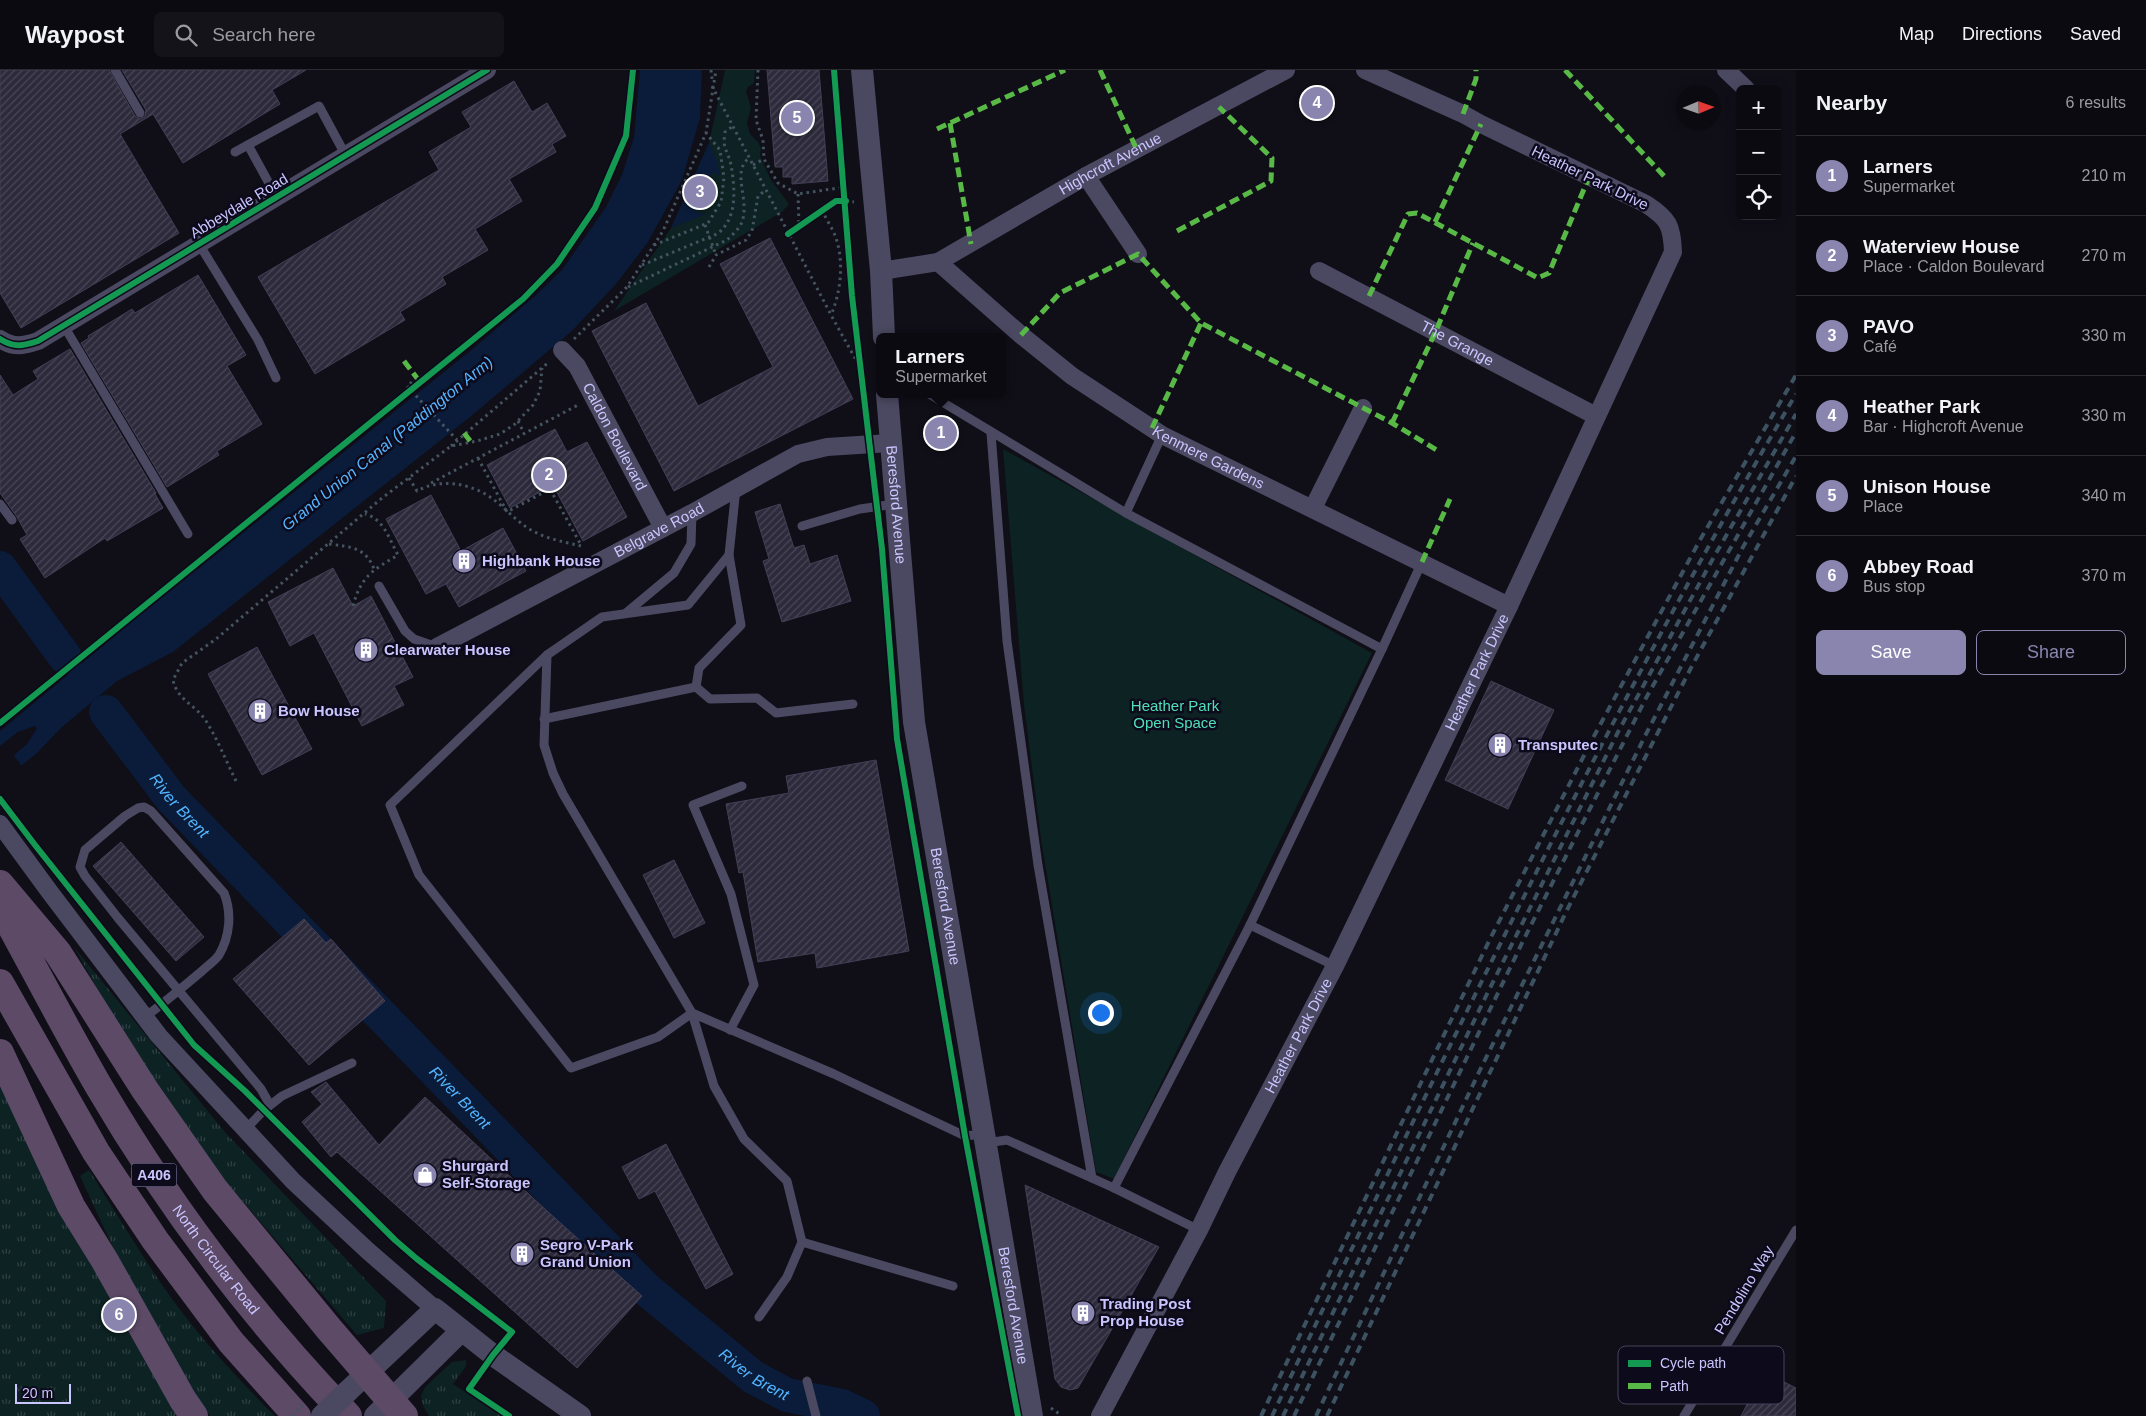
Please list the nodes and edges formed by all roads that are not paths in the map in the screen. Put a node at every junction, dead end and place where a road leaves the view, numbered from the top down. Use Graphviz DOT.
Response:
graph roads {
  1 [pos="115,70"];
  2 [pos="1286,70"];
  3 [pos="1365,70"];
  4 [pos="1726,70"];
  5 [pos="864,71"];
  6 [pos="483,73"];
  7 [pos="1742,85"];
  8 [pos="140,113"];
  9 [pos="248,145"];
  10 [pos="235,152"];
  11 [pos="346,156"];
  12 [pos="1086,176"];
  13 [pos="277,198"];
  14 [pos="199,244"];
  15 [pos="1138,254"];
  16 [pos="938,262"];
  17 [pos="881,271"];
  18 [pos="1319,271"];
  19 [pos="64,326"];
  20 [pos="884,333"];
  21 [pos="0,340"];
  22 [pos="562,350"];
  23 [pos="276,378"];
  24 [pos="887,398"];
  25 [pos="936,398"];
  26 [pos="1363,408"];
  27 [pos="1596,416"];
  28 [pos="992,432"];
  29 [pos="1162,435"];
  30 [pos="890,443"];
  31 [pos="736,488"];
  32 [pos="0,504"];
  33 [pos="896,504"];
  34 [pos="1313,508"];
  35 [pos="692,513"];
  36 [pos="1126,513"];
  37 [pos="12,520"];
  38 [pos="802,526"];
  39 [pos="663,528"];
  40 [pos="188,534"];
  41 [pos="729,555"];
  42 [pos="1422,562"];
  43 [pos="379,586"];
  44 [pos="1509,606"];
  45 [pos="626,613"];
  46 [pos="437,647"];
  47 [pos="1382,649"];
  48 [pos="547,655"];
  49 [pos="696,687"];
  50 [pos="853,704"];
  51 [pos="544,719"];
  52 [pos="742,786"];
  53 [pos="0,824"];
  54 [pos="0,884"];
  55 [pos="0,906"];
  56 [pos="1250,925"];
  57 [pos="1335,966"];
  58 [pos="0,983"];
  59 [pos="178,991"];
  60 [pos="692,1013"];
  61 [pos="145,1017"];
  62 [pos="730,1030"];
  63 [pos="0,1053"];
  64 [pos="352,1063"];
  65 [pos="270,1105"];
  66 [pos="245,1130"];
  67 [pos="984,1138"];
  68 [pos="1092,1178"];
  69 [pos="1114,1188"];
  70 [pos="1199,1230"];
  71 [pos="1796,1230"];
  72 [pos="802,1242"];
  73 [pos="953,1286"];
  74 [pos="435,1309"];
  75 [pos="759,1317"];
  76 [pos="461,1330"];
  77 [pos="1726,1346"];
  78 [pos="367,1373"];
  79 [pos="807,1381"];
  80 [pos="348,1404"];
  81 [pos="1691,1404"];
  82 [pos="390,1411"];
  83 [pos="194,1416"];
  84 [pos="297,1416"];
  85 [pos="322,1416"];
  86 [pos="580,1416"];
  87 [pos="816,1416"];
  88 [pos="1032,1416"];
  89 [pos="1100,1416"];
  90 [pos="1684,1416"];
  1 -- 8 [label="lane"];
  2 -- 12 [label="street, Highcroft Avenue"];
  3 -- 27 [label="street, Heather Park Drive"];
  4 -- 7 [label="street"];
  5 -- 17 [label="street"];
  6 -- 11 [label="street, Abbeydale Road"];
  9 -- 10 [label="lane"];
  9 -- 11 [label="lane"];
  9 -- 13 [label="lane"];
  11 -- 13 [label="street, Abbeydale Road"];
  12 -- 15 [label="street"];
  12 -- 16 [label="street, Highcroft Avenue"];
  13 -- 14 [label="street, Abbeydale Road"];
  14 -- 19 [label="street, Abbeydale Road"];
  14 -- 23 [label="lane"];
  16 -- 17 [label="street"];
  16 -- 29 [label="street, Kenmere Gardens"];
  17 -- 20 [label="street"];
  18 -- 27 [label="street, The Grange"];
  19 -- 21 [label="street, Abbeydale Road"];
  19 -- 40 [label="lane"];
  22 -- 39 [label="street, Caldon Boulevard"];
  24 -- 30 [label="street, Beresford Avenue"];
  25 -- 28 [label="lane"];
  26 -- 34 [label="street"];
  27 -- 44 [label="street, Heather Park Drive"];
  28 -- 36 [label="lane"];
  28 -- 68 [label="lane"];
  29 -- 34 [label="street, Kenmere Gardens"];
  29 -- 36 [label="lane"];
  30 -- 31 [label="street, Belgrave Road"];
  30 -- 33 [label="street, Beresford Avenue"];
  31 -- 35 [label="street, Belgrave Road"];
  31 -- 41 [label="lane"];
  32 -- 37 [label="lane"];
  33 -- 38 [label="lane"];
  33 -- 67 [label="street, Beresford Avenue"];
  34 -- 42 [label="street, Kenmere Gardens"];
  35 -- 39 [label="street, Belgrave Road"];
  35 -- 45 [label="lane"];
  36 -- 47 [label="lane"];
  39 -- 46 [label="street, Belgrave Road"];
  41 -- 45 [label="lane"];
  41 -- 49 [label="lane"];
  42 -- 44 [label="street, Kenmere Gardens"];
  42 -- 47 [label="lane"];
  43 -- 46 [label="lane"];
  44 -- 57 [label="street, Heather Park Drive"];
  45 -- 48 [label="lane"];
  47 -- 56 [label="lane"];
  48 -- 51 [label="lane"];
  48 -- 60 [label="lane"];
  49 -- 50 [label="lane"];
  49 -- 51 [label="lane"];
  51 -- 60 [label="lane"];
  52 -- 62 [label="lane"];
  53 -- 61 [label="street"];
  54 -- 78 [label="highway"];
  55 -- 80 [label="highway, North Circular Road / A406"];
  56 -- 57 [label="lane"];
  56 -- 69 [label="lane"];
  57 -- 70 [label="street, Heather Park Drive"];
  58 -- 84 [label="highway, A406"];
  59 -- 59 [label="lane"];
  59 -- 61 [label="lane"];
  59 -- 65 [label="lane"];
  60 -- 62 [label="lane"];
  60 -- 72 [label="lane"];
  61 -- 66 [label="street"];
  62 -- 67 [label="lane"];
  63 -- 83 [label="highway"];
  64 -- 65 [label="lane"];
  65 -- 66 [label="lane"];
  66 -- 74 [label="street"];
  67 -- 68 [label="lane"];
  67 -- 88 [label="street, Beresford Avenue"];
  68 -- 69 [label="lane"];
  69 -- 70 [label="lane"];
  70 -- 89 [label="street, Heather Park Drive"];
  71 -- 77 [label="lane, Pendolino Way"];
  72 -- 73 [label="lane"];
  72 -- 75 [label="lane"];
  74 -- 76 [label="street"];
  74 -- 78 [label="street"];
  76 -- 82 [label="street"];
  76 -- 86 [label="street"];
  78 -- 80 [label="street"];
  78 -- 82 [label="highway"];
  79 -- 87 [label="lane"];
  80 -- 85 [label="street, bridge"];
  81 -- 90 [label="lane, Pendolino Way"];
}
